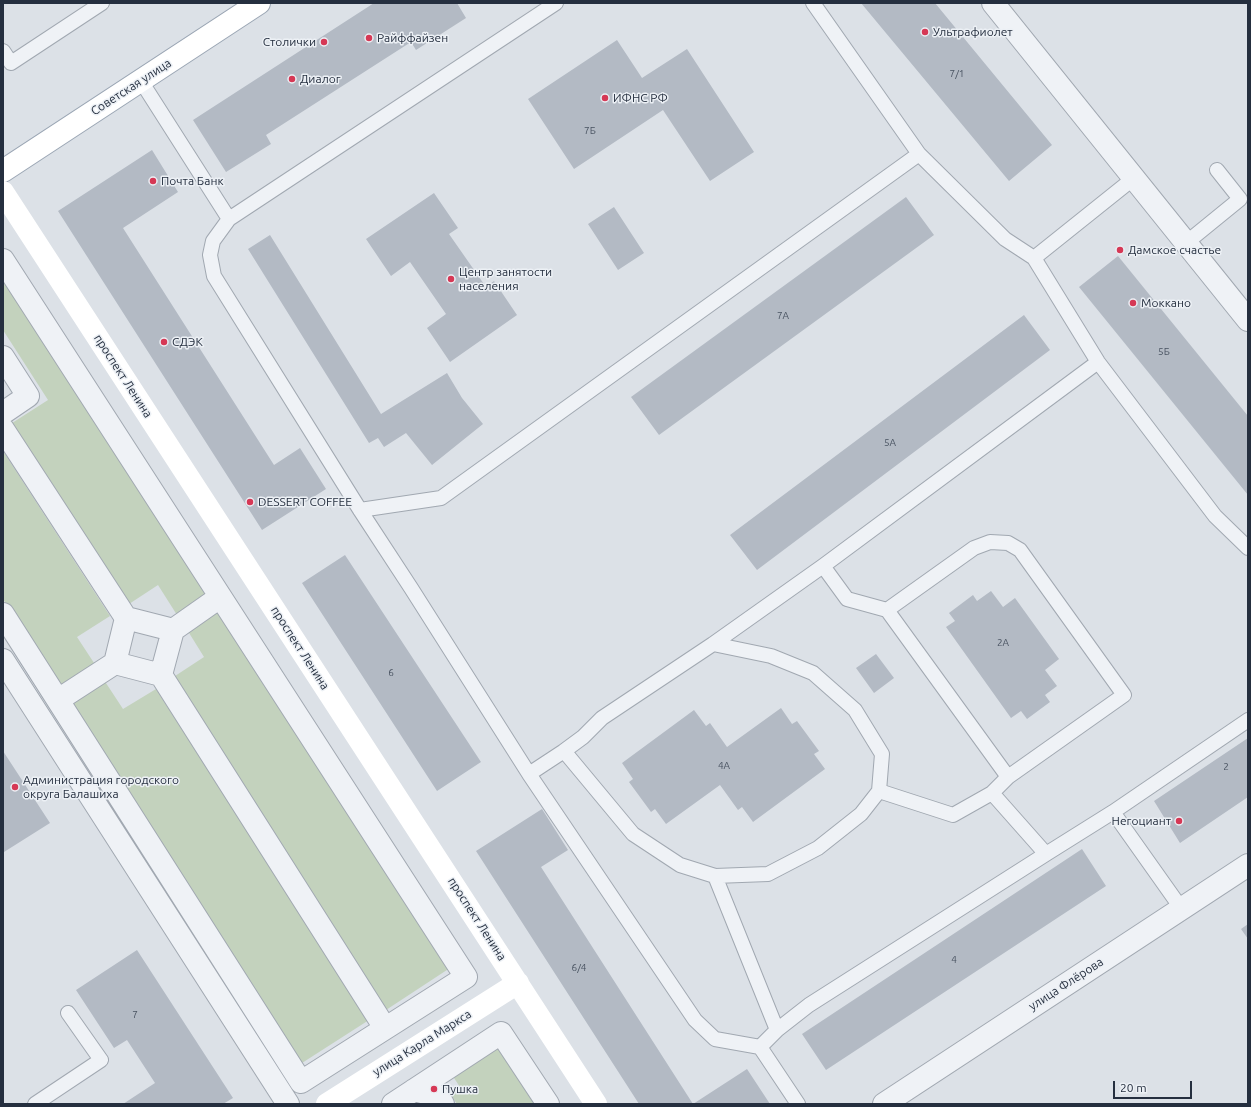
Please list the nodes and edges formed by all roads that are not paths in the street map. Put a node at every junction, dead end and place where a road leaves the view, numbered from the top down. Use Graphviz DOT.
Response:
graph roads {
  1 [pos="102,3"];
  2 [pos="259,3"];
  3 [pos="556,3"];
  4 [pos="813,3"];
  5 [pos="993,3"];
  6 [pos="3,51"];
  7 [pos="141,81"];
  8 [pos="919,154"];
  9 [pos="1217,170"];
  10 [pos="3,171"];
  11 [pos="1134,178"];
  12 [pos="3,192"];
  13 [pos="229,219"];
  14 [pos="1186,242"];
  15 [pos="1034,258"];
  16 [pos="3,260"];
  17 [pos="1248,320"];
  18 [pos="3,357"];
  19 [pos="1098,362"];
  20 [pos="3,413"];
  21 [pos="3,429"];
  22 [pos="360,510"];
  23 [pos="1248,548"];
  24 [pos="823,566"];
  25 [pos="220,597"];
  26 [pos="887,610"];
  27 [pos="3,614"];
  28 [pos="126,618"];
  29 [pos="173,630"];
  30 [pos="713,644"];
  31 [pos="3,660"];
  32 [pos="115,663"];
  33 [pos="161,675"];
  34 [pos="58,700"];
  35 [pos="1248,720"];
  36 [pos="564,751"];
  37 [pos="529,774"];
  38 [pos="1008,777"];
  39 [pos="879,791"];
  40 [pos="992,793"];
  41 [pos="1113,812"];
  42 [pos="1046,854"];
  43 [pos="1248,865"];
  44 [pos="715,876"];
  45 [pos="1181,908"];
  46 [pos="518,982"];
  47 [pos="68,1013"];
  48 [pos="385,1028"];
  49 [pos="777,1030"];
  50 [pos="760,1047"];
  51 [pos="442,1072"];
  52 [pos="414,1090"];
  53 [pos="441,1100"];
  54 [pos="886,1103"];
  55 [pos="35,1104"];
  56 [pos="288,1104"];
  57 [pos="327,1104"];
  58 [pos="393,1104"];
  59 [pos="548,1104"];
  60 [pos="596,1104"];
  61 [pos="798,1104"];
  1 -- 6 [label="lane"];
  2 -- 7 [label="street, Советская улица"];
  3 -- 13 [label="lane"];
  4 -- 8 [label="lane"];
  5 -- 11 [label="street"];
  7 -- 10 [label="street, Советская улица"];
  7 -- 13 [label="lane"];
  8 -- 15 [label="lane"];
  8 -- 22 [label="lane"];
  9 -- 14 [label="lane"];
  11 -- 14 [label="street"];
  11 -- 15 [label="lane"];
  12 -- 46 [label="street, проспект Ленина"];
  13 -- 22 [label="lane"];
  14 -- 17 [label="street"];
  15 -- 19 [label="lane"];
  16 -- 25 [label="street"];
  18 -- 20 [label="street"];
  19 -- 23 [label="lane"];
  19 -- 24 [label="lane"];
  21 -- 28 [label="street"];
  22 -- 37 [label="lane"];
  24 -- 26 [label="lane"];
  24 -- 30 [label="lane"];
  25 -- 29 [label="street"];
  25 -- 48 [label="street"];
  26 -- 38 [label="lane"];
  26 -- 38 [label="lane"];
  27 -- 34 [label="street"];
  28 -- 29 [label="street"];
  28 -- 32 [label="street"];
  29 -- 33 [label="street"];
  30 -- 36 [label="lane"];
  30 -- 39 [label="lane"];
  31 -- 56 [label="street"];
  32 -- 33 [label="street"];
  32 -- 34 [label="street"];
  33 -- 48 [label="street"];
  34 -- 48 [label="street"];
  35 -- 41 [label="lane"];
  36 -- 37 [label="lane"];
  36 -- 44 [label="lane"];
  37 -- 50 [label="lane"];
  38 -- 40 [label="lane"];
  39 -- 40 [label="lane"];
  39 -- 44 [label="lane"];
  40 -- 42 [label="lane"];
  41 -- 42 [label="lane"];
  41 -- 45 [label="lane"];
  42 -- 49 [label="lane"];
  43 -- 45 [label="street, улица Флёрова"];
  44 -- 49 [label="lane"];
  45 -- 54 [label="street, улица Флёрова"];
  46 -- 57 [label="street, улица Карла Маркса"];
  46 -- 60 [label="street, проспект Ленина"];
  47 -- 55 [label="lane"];
  49 -- 50 [label="lane"];
  50 -- 61 [label="lane"];
  51 -- 52 [label="street"];
  51 -- 53 [label="street"];
  51 -- 59 [label="street"];
  52 -- 53 [label="street"];
  52 -- 58 [label="street"];
}
